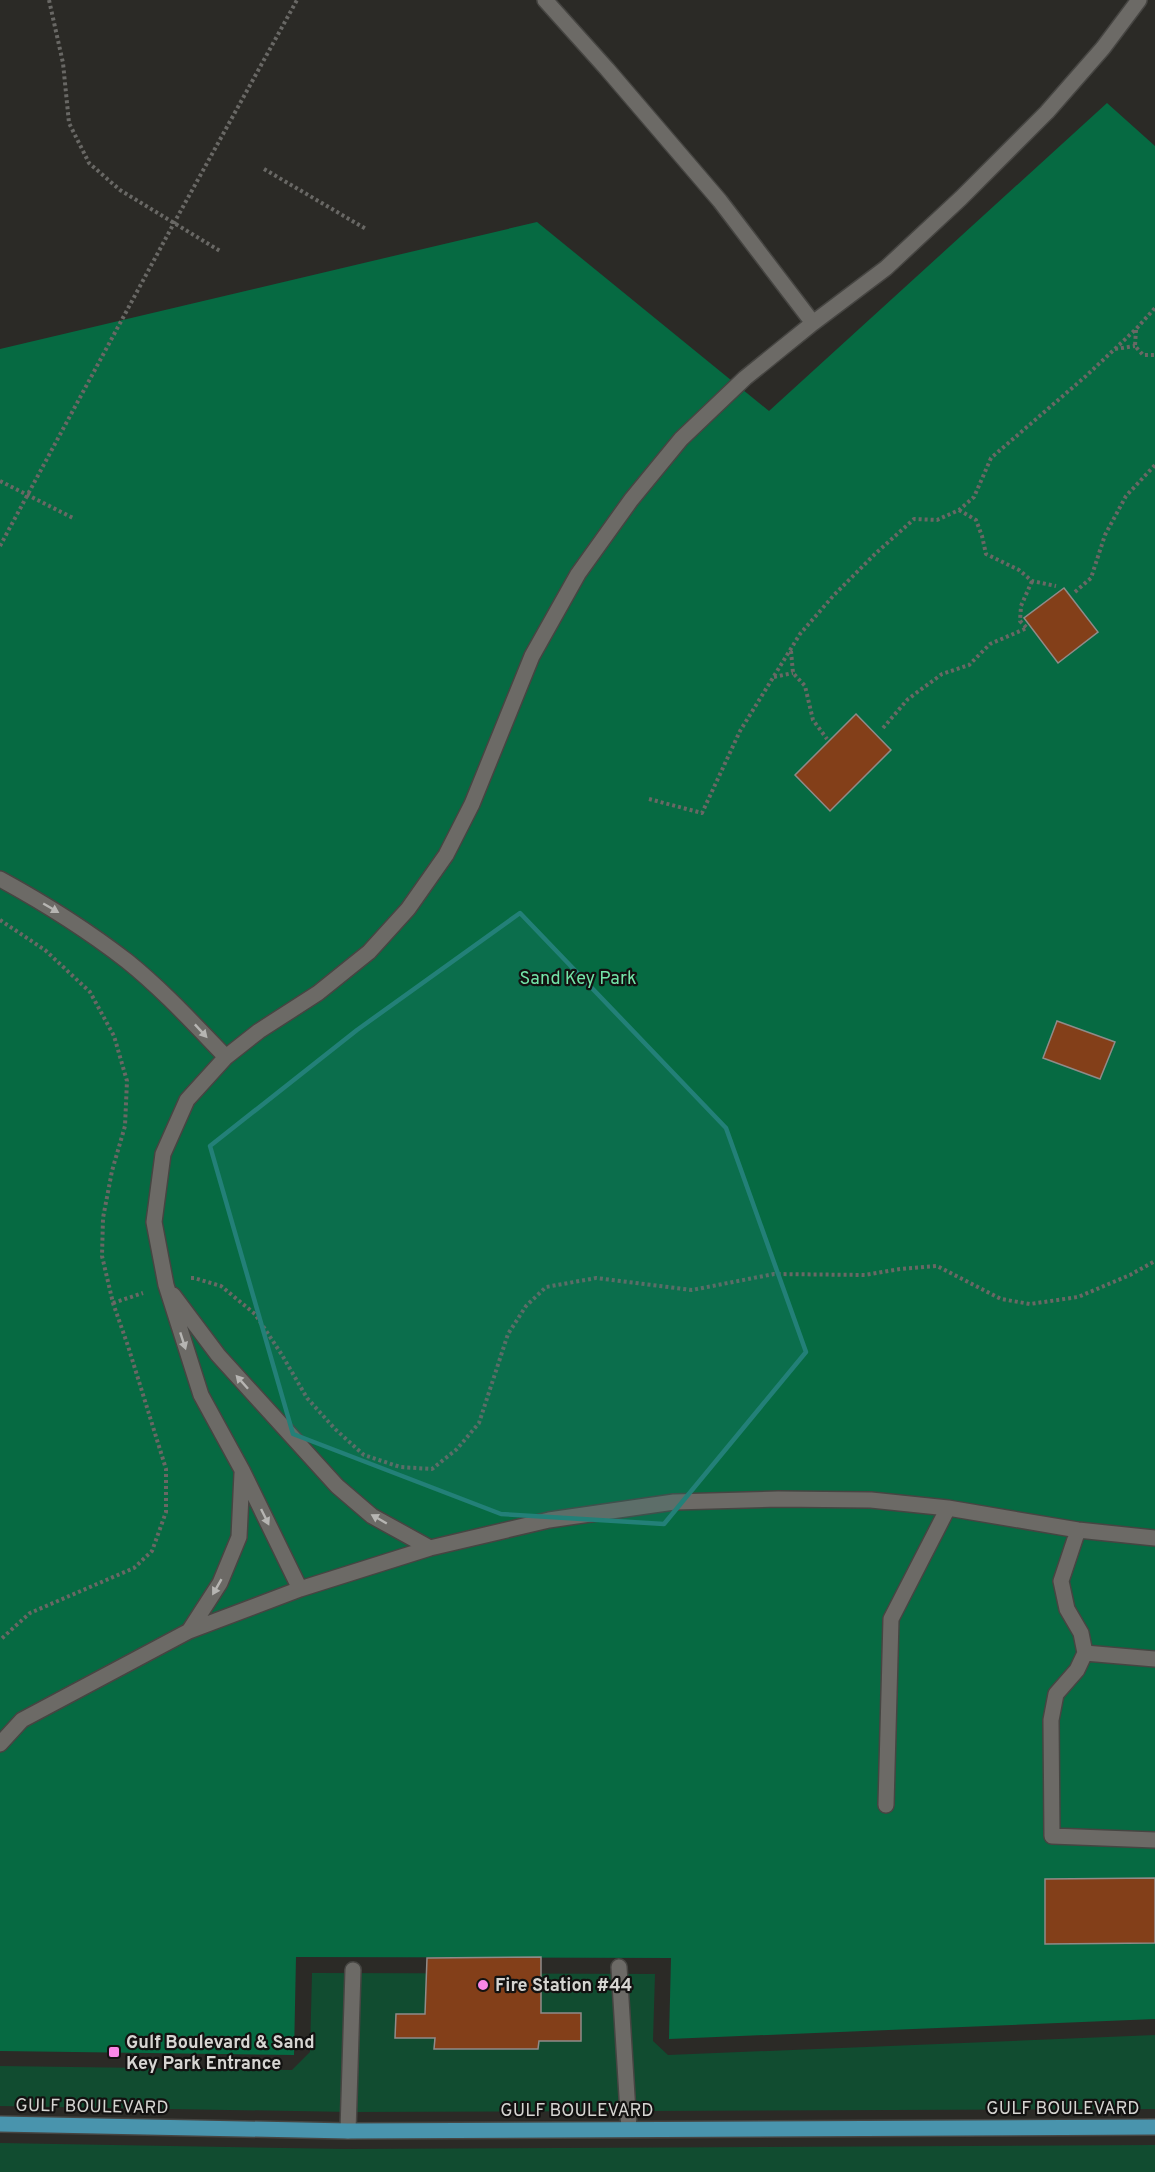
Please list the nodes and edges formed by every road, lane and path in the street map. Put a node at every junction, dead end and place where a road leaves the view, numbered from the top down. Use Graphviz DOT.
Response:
graph roads {
  1 [pos="49,0"];
  2 [pos="297,0"];
  3 [pos="545,0"];
  4 [pos="1138,0"];
  5 [pos="264,169"];
  6 [pos="174,223"];
  7 [pos="366,229"];
  8 [pos="220,251"];
  9 [pos="1155,308"];
  10 [pos="813,323"];
  11 [pos="1136,329"];
  12 [pos="1135,346"];
  13 [pos="1114,349"];
  14 [pos="1155,355"];
  15 [pos="1155,465"];
  16 [pos="0,481"];
  17 [pos="28,495"];
  18 [pos="959,510"];
  19 [pos="75,519"];
  20 [pos="0,546"];
  21 [pos="1032,581"];
  22 [pos="1056,586"];
  23 [pos="1075,592"];
  24 [pos="791,649"];
  25 [pos="793,673"];
  26 [pos="774,677"];
  27 [pos="883,728"];
  28 [pos="827,739"];
  29 [pos="649,799"];
  30 [pos="0,879"];
  31 [pos="0,920"];
  32 [pos="225,1057"];
  33 [pos="1155,1261"];
  34 [pos="166,1285"];
  35 [pos="113,1303"];
  36 [pos="242,1470"];
  37 [pos="948,1508"];
  38 [pos="1078,1530"];
  39 [pos="1155,1538"];
  40 [pos="430,1548"];
  41 [pos="300,1589"];
  42 [pos="189,1631"];
  43 [pos="0,1640"];
  44 [pos="1085,1653"];
  45 [pos="1155,1659"];
  46 [pos="0,1744"];
  47 [pos="886,1805"];
  48 [pos="1155,1840"];
  49 [pos="619,1967"];
  50 [pos="353,1970"];
  51 [pos="0,2124"];
  52 [pos="1155,2127"];
  53 [pos="629,2129"];
  54 [pos="348,2131"];
  1 -- 6 [label="path"];
  2 -- 6 [label="path"];
  3 -- 10 [label="street"];
  4 -- 10 [label="street"];
  5 -- 7 [label="path"];
  6 -- 8 [label="path"];
  6 -- 17 [label="path"];
  9 -- 11 [label="path"];
  10 -- 32 [label="street"];
  11 -- 12 [label="path"];
  11 -- 13 [label="path"];
  12 -- 13 [label="path"];
  12 -- 14 [label="path"];
  13 -- 18 [label="path"];
  15 -- 23 [label="path"];
  16 -- 17 [label="path"];
  17 -- 19 [label="path"];
  17 -- 20 [label="path"];
  18 -- 21 [label="path"];
  18 -- 24 [label="path"];
  21 -- 22 [label="path"];
  21 -- 27 [label="path"];
  24 -- 25 [label="path"];
  24 -- 26 [label="path"];
  25 -- 26 [label="path"];
  25 -- 28 [label="path"];
  26 -- 29 [label="path"];
  30 -- 32 [label="street, one-way"];
  31 -- 35 [label="path"];
  32 -- 34 [label="street"];
  33 -- 34 [label="path"];
  34 -- 35 [label="path"];
  34 -- 36 [label="street, one-way"];
  40 -- 34 [label="street, one-way"];
  35 -- 43 [label="path"];
  36 -- 41 [label="street, one-way"];
  36 -- 42 [label="street, one-way"];
  37 -- 38 [label="street"];
  37 -- 40 [label="street"];
  37 -- 47 [label="street"];
  38 -- 39 [label="street"];
  38 -- 44 [label="street"];
  40 -- 41 [label="street"];
  41 -- 42 [label="street"];
  42 -- 46 [label="street"];
  44 -- 45 [label="street"];
  44 -- 48 [label="street"];
  49 -- 53 [label="street"];
  50 -- 54 [label="street"];
  51 -- 54 [label="main road, GULF BOULEVARD"];
  52 -- 53 [label="main road, GULF BOULEVARD"];
  53 -- 54 [label="main road, GULF BOULEVARD"];
}
